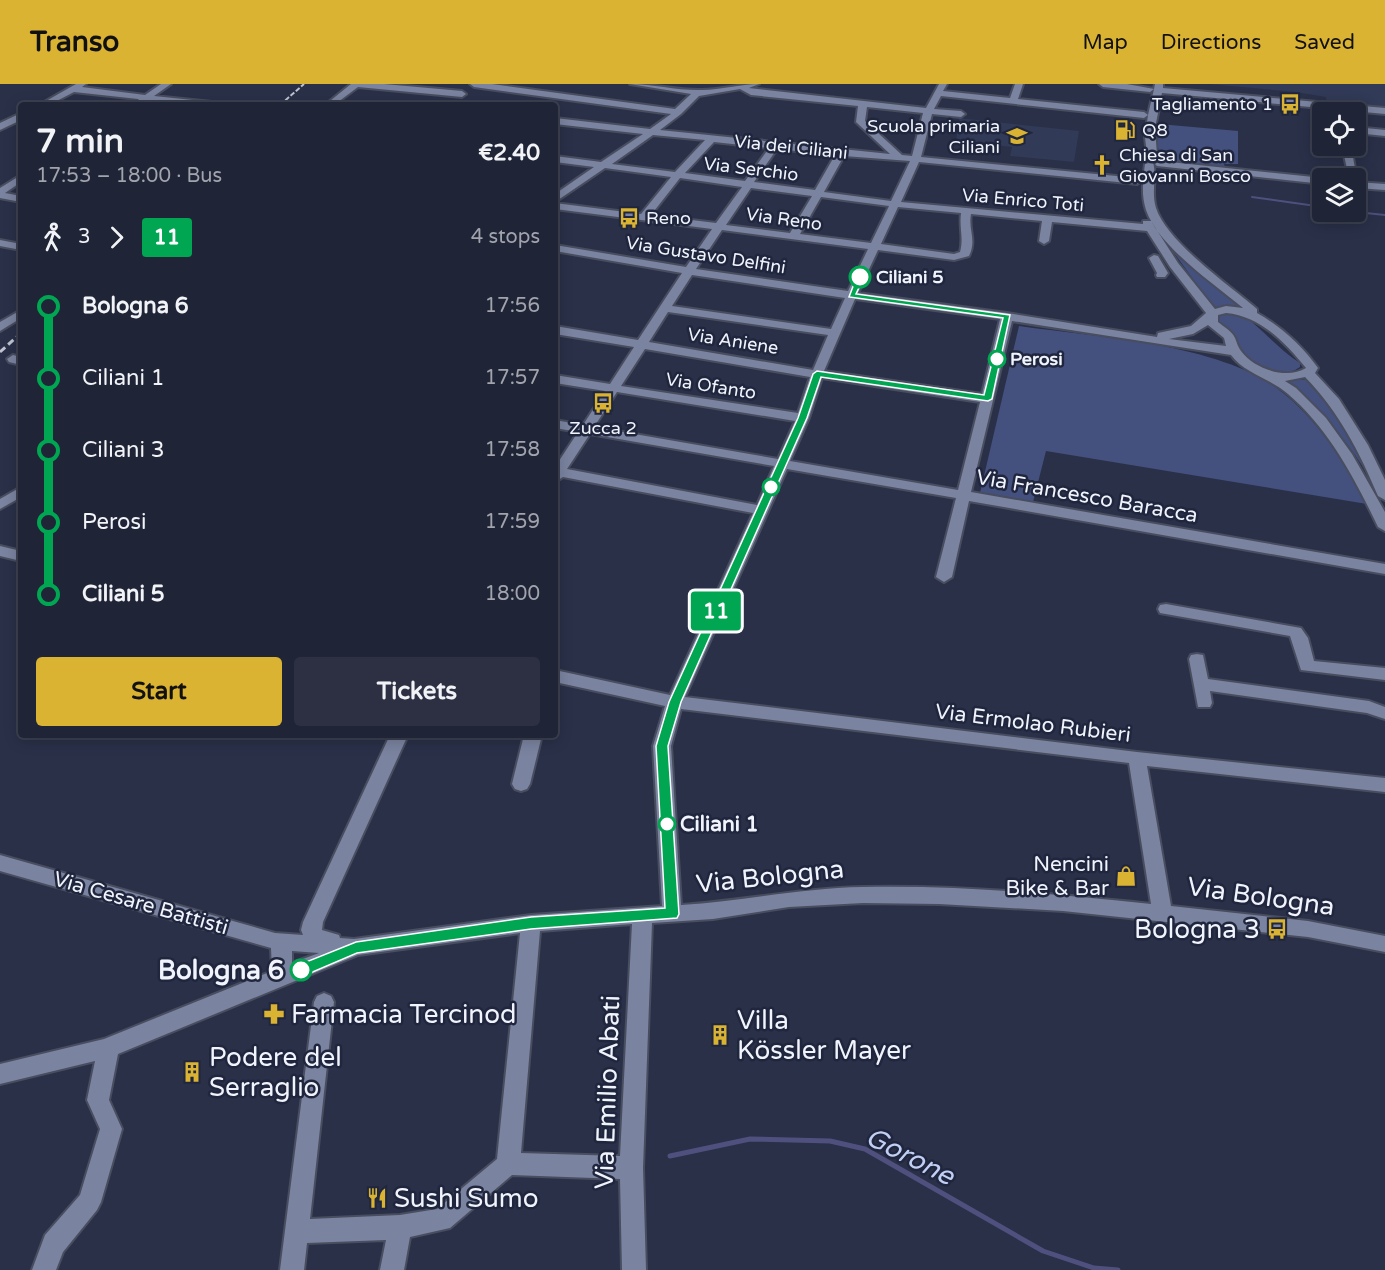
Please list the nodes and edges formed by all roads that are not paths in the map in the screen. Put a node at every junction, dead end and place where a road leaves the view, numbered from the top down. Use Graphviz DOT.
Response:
graph roads {
  1 [pos="83,84"];
  2 [pos="168,84"];
  3 [pos="357,84"];
  4 [pos="474,84"];
  5 [pos="634,84"];
  6 [pos="755,84"];
  7 [pos="1019,84"];
  8 [pos="1103,84"];
  9 [pos="738,86"];
  10 [pos="1154,87"];
  11 [pos="941,88"];
  12 [pos="74,89"];
  13 [pos="700,93"];
  14 [pos="462,94"];
  15 [pos="146,97"];
  16 [pos="1014,101"];
  17 [pos="49,102"];
  18 [pos="138,102"];
  19 [pos="187,102"];
  20 [pos="333,102"];
  21 [pos="453,102"];
  22 [pos="863,104"];
  23 [pos="1312,107"];
  24 [pos="928,111"];
  25 [pos="1366,111"];
  26 [pos="1385,111"];
  27 [pos="678,112"];
  28 [pos="962,114"];
  29 [pos="1144,115"];
  30 [pos="18,118"];
  31 [pos="558,121"];
  32 [pos="11,122"];
  33 [pos="18,123"];
  34 [pos="0,127"];
  35 [pos="1366,131"];
  36 [pos="651,133"];
  37 [pos="1385,133"];
  38 [pos="712,138"];
  39 [pos="775,145"];
  40 [pos="841,153"];
  41 [pos="900,158"];
  42 [pos="916,159"];
  43 [pos="558,160"];
  44 [pos="1149,160"];
  45 [pos="603,167"];
  46 [pos="677,176"];
  47 [pos="18,180"];
  48 [pos="1312,180"];
  49 [pos="1137,181"];
  50 [pos="749,185"];
  51 [pos="1366,185"];
  52 [pos="1385,187"];
  53 [pos="0,194"];
  54 [pos="818,194"];
  55 [pos="558,197"];
  56 [pos="18,198"];
  57 [pos="895,204"];
  58 [pos="558,206"];
  59 [pos="967,211"];
  60 [pos="644,217"];
  61 [pos="1047,219"];
  62 [pos="719,227"];
  63 [pos="1149,228"];
  64 [pos="793,237"];
  65 [pos="1044,241"];
  66 [pos="0,243"];
  67 [pos="18,246"];
  68 [pos="874,248"];
  69 [pos="558,249"];
  70 [pos="1154,258"];
  71 [pos="688,272"];
  72 [pos="1161,275"];
  73 [pos="852,296"];
  74 [pos="665,308"];
  75 [pos="1211,314"];
  76 [pos="18,316"];
  77 [pos="1007,316"];
  78 [pos="1261,319"];
  79 [pos="0,327"];
  80 [pos="558,331"];
  81 [pos="835,333"];
  82 [pos="1140,336"];
  83 [pos="642,345"];
  84 [pos="1235,352"];
  85 [pos="1266,373"];
  86 [pos="1308,373"];
  87 [pos="817,374"];
  88 [pos="558,380"];
  89 [pos="613,389"];
  90 [pos="988,399"];
  91 [pos="803,418"];
  92 [pos="558,425"];
  93 [pos="587,430"];
  94 [pos="781,464"];
  95 [pos="558,474"];
  96 [pos="558,475"];
  97 [pos="18,493"];
  98 [pos="962,496"];
  99 [pos="1385,496"];
  100 [pos="0,505"];
  101 [pos="762,510"];
  102 [pos="1385,527"];
  103 [pos="0,551"];
  104 [pos="18,555"];
  105 [pos="1385,569"];
  106 [pos="944,577"];
  107 [pos="1166,609"];
  108 [pos="1197,659"];
  109 [pos="1385,674"];
  110 [pos="558,677"];
  111 [pos="1201,684"];
  112 [pos="675,702"];
  113 [pos="1204,703"];
  114 [pos="1385,712"];
  115 [pos="396,738"];
  116 [pos="532,738"];
  117 [pos="1137,758"];
  118 [pos="521,784"];
  119 [pos="1385,785"];
  120 [pos="0,863"];
  121 [pos="1162,912"];
  122 [pos="672,914"];
  123 [pos="642,917"];
  124 [pos="531,923"];
  125 [pos="282,942"];
  126 [pos="1385,944"];
  127 [pos="356,948"];
  128 [pos="283,977"];
  129 [pos="324,1002"];
  130 [pos="108,1048"];
  131 [pos="0,1074"];
  132 [pos="508,1164"];
  133 [pos="632,1168"];
  134 [pos="400,1227"];
  135 [pos="298,1231"];
  136 [pos="44,1270"];
  137 [pos="292,1270"];
  138 [pos="392,1270"];
  139 [pos="634,1270"];
  1 -- 12 [label="street"];
  2 -- 15 [label="street"];
  3 -- 14 [label="street"];
  3 -- 20 [label="street"];
  4 -- 14 [label="street"];
  4 -- 27 [label="street"];
  5 -- 13 [label="street"];
  6 -- 9 [label="street"];
  7 -- 16 [label="street"];
  8 -- 10 [label="street"];
  9 -- 13 [label="street"];
  9 -- 22 [label="street"];
  10 -- 23 [label="street"];
  10 -- 29 [label="street"];
  10 -- 44 [label="street"];
  11 -- 16 [label="street"];
  11 -- 24 [label="street"];
  12 -- 15 [label="street"];
  12 -- 17 [label="street"];
  13 -- 27 [label="street"];
  14 -- 21 [label="street"];
  15 -- 18 [label="street"];
  15 -- 19 [label="street"];
  16 -- 29 [label="street"];
  22 -- 24 [label="street"];
  22 -- 41 [label="street"];
  24 -- 28 [label="street"];
  24 -- 42 [label="street"];
  25 -- 26 [label="street"];
  27 -- 36 [label="street"];
  29 -- 44 [label="street"];
  30 -- 32 [label="street"];
  31 -- 36 [label="street, Via dei Ciliani"];
  32 -- 33 [label="street"];
  32 -- 34 [label="street"];
  35 -- 37 [label="street"];
  36 -- 38 [label="street, Via dei Ciliani"];
  36 -- 45 [label="street"];
  38 -- 39 [label="street, Via dei Ciliani"];
  38 -- 46 [label="street"];
  39 -- 40 [label="street, Via dei Ciliani"];
  39 -- 50 [label="street"];
  40 -- 41 [label="street, Via dei Ciliani"];
  40 -- 54 [label="street"];
  41 -- 42 [label="street, Via dei Ciliani"];
  42 -- 49 [label="street, Via dei Ciliani"];
  42 -- 57 [label="street"];
  43 -- 45 [label="street, Via Serchio"];
  44 -- 48 [label="street"];
  44 -- 49 [label="street"];
  44 -- 78 [label="street"];
  45 -- 46 [label="street, Via Serchio"];
  45 -- 55 [label="street"];
  46 -- 50 [label="street, Via Serchio"];
  46 -- 60 [label="street"];
  47 -- 53 [label="street"];
  49 -- 63 [label="street"];
  50 -- 54 [label="street, Via Serchio"];
  50 -- 62 [label="street"];
  51 -- 52 [label="street"];
  53 -- 56 [label="street"];
  54 -- 57 [label="street, Via Serchio"];
  54 -- 64 [label="street"];
  57 -- 59 [label="street, Via Enrico Toti"];
  57 -- 68 [label="street"];
  58 -- 60 [label="street, Via Reno"];
  59 -- 61 [label="street, Via Enrico Toti"];
  59 -- 68 [label="street, Via Reno"];
  60 -- 62 [label="street, Via Reno"];
  61 -- 63 [label="street, Via Enrico Toti"];
  61 -- 65 [label="street"];
  62 -- 64 [label="street, Via Reno"];
  62 -- 71 [label="street"];
  63 -- 75 [label="street"];
  64 -- 68 [label="street, Via Reno"];
  66 -- 67 [label="street"];
  68 -- 73 [label="street"];
  69 -- 71 [label="street, Via Gustavo Delfini"];
  70 -- 72 [label="street"];
  71 -- 73 [label="street, Via Gustavo Delfini"];
  71 -- 74 [label="street"];
  73 -- 77 [label="street, Via Gustavo Delfini"];
  73 -- 81 [label="street"];
  74 -- 81 [label="street"];
  74 -- 83 [label="street"];
  75 -- 78 [label="street"];
  75 -- 82 [label="street"];
  75 -- 84 [label="street"];
  76 -- 79 [label="street"];
  77 -- 82 [label="street, Via Gustavo Delfini"];
  77 -- 90 [label="street"];
  78 -- 86 [label="street"];
  80 -- 83 [label="street, Via Aniene"];
  81 -- 87 [label="street"];
  82 -- 84 [label="street"];
  83 -- 87 [label="street, Via Aniene"];
  83 -- 89 [label="street"];
  84 -- 85 [label="street"];
  85 -- 86 [label="street"];
  85 -- 102 [label="street"];
  86 -- 99 [label="street"];
  87 -- 90 [label="street, Via Aniene"];
  87 -- 91 [label="street"];
  88 -- 89 [label="street, Via Ofanto"];
  89 -- 91 [label="street, Via Ofanto"];
  89 -- 93 [label="street"];
  90 -- 98 [label="street"];
  91 -- 94 [label="street"];
  92 -- 93 [label="street, Via Francesco Baracca"];
  93 -- 94 [label="street, Via Francesco Baracca"];
  93 -- 95 [label="street"];
  94 -- 98 [label="street, Via Francesco Baracca"];
  94 -- 101 [label="street"];
  96 -- 101 [label="street"];
  97 -- 100 [label="street"];
  98 -- 105 [label="street, Via Francesco Baracca"];
  98 -- 106 [label="street"];
  101 -- 112 [label="street"];
  103 -- 104 [label="street"];
  107 -- 109 [label="street"];
  108 -- 111 [label="street"];
  110 -- 112 [label="street, Via Ermolao Rubieri"];
  111 -- 113 [label="street"];
  111 -- 114 [label="street"];
  112 -- 117 [label="street, Via Ermolao Rubieri"];
  112 -- 122 [label="street"];
  115 -- 127 [label="street"];
  116 -- 118 [label="street"];
  117 -- 119 [label="street, Via Ermolao Rubieri"];
  117 -- 121 [label="street"];
  120 -- 125 [label="street, Via Cesare Battisti"];
  121 -- 122 [label="street, Via Bologna"];
  121 -- 126 [label="street, Via Bologna"];
  122 -- 123 [label="street, Via Bologna"];
  123 -- 124 [label="street, Via Bologna"];
  123 -- 133 [label="street, Via Emilio Abati"];
  124 -- 127 [label="street, Via Bologna"];
  124 -- 132 [label="street"];
  125 -- 127 [label="street, Via Cesare Battisti"];
  125 -- 128 [label="street"];
  127 -- 128 [label="street, Via Bologna"];
  128 -- 130 [label="street, Via Bologna"];
  129 -- 135 [label="street"];
  130 -- 131 [label="street, Via Bologna"];
  130 -- 136 [label="street"];
  132 -- 133 [label="street"];
  132 -- 134 [label="street"];
  133 -- 139 [label="street, Via Emilio Abati"];
  134 -- 135 [label="street"];
  134 -- 138 [label="street"];
  135 -- 137 [label="street"];
}
